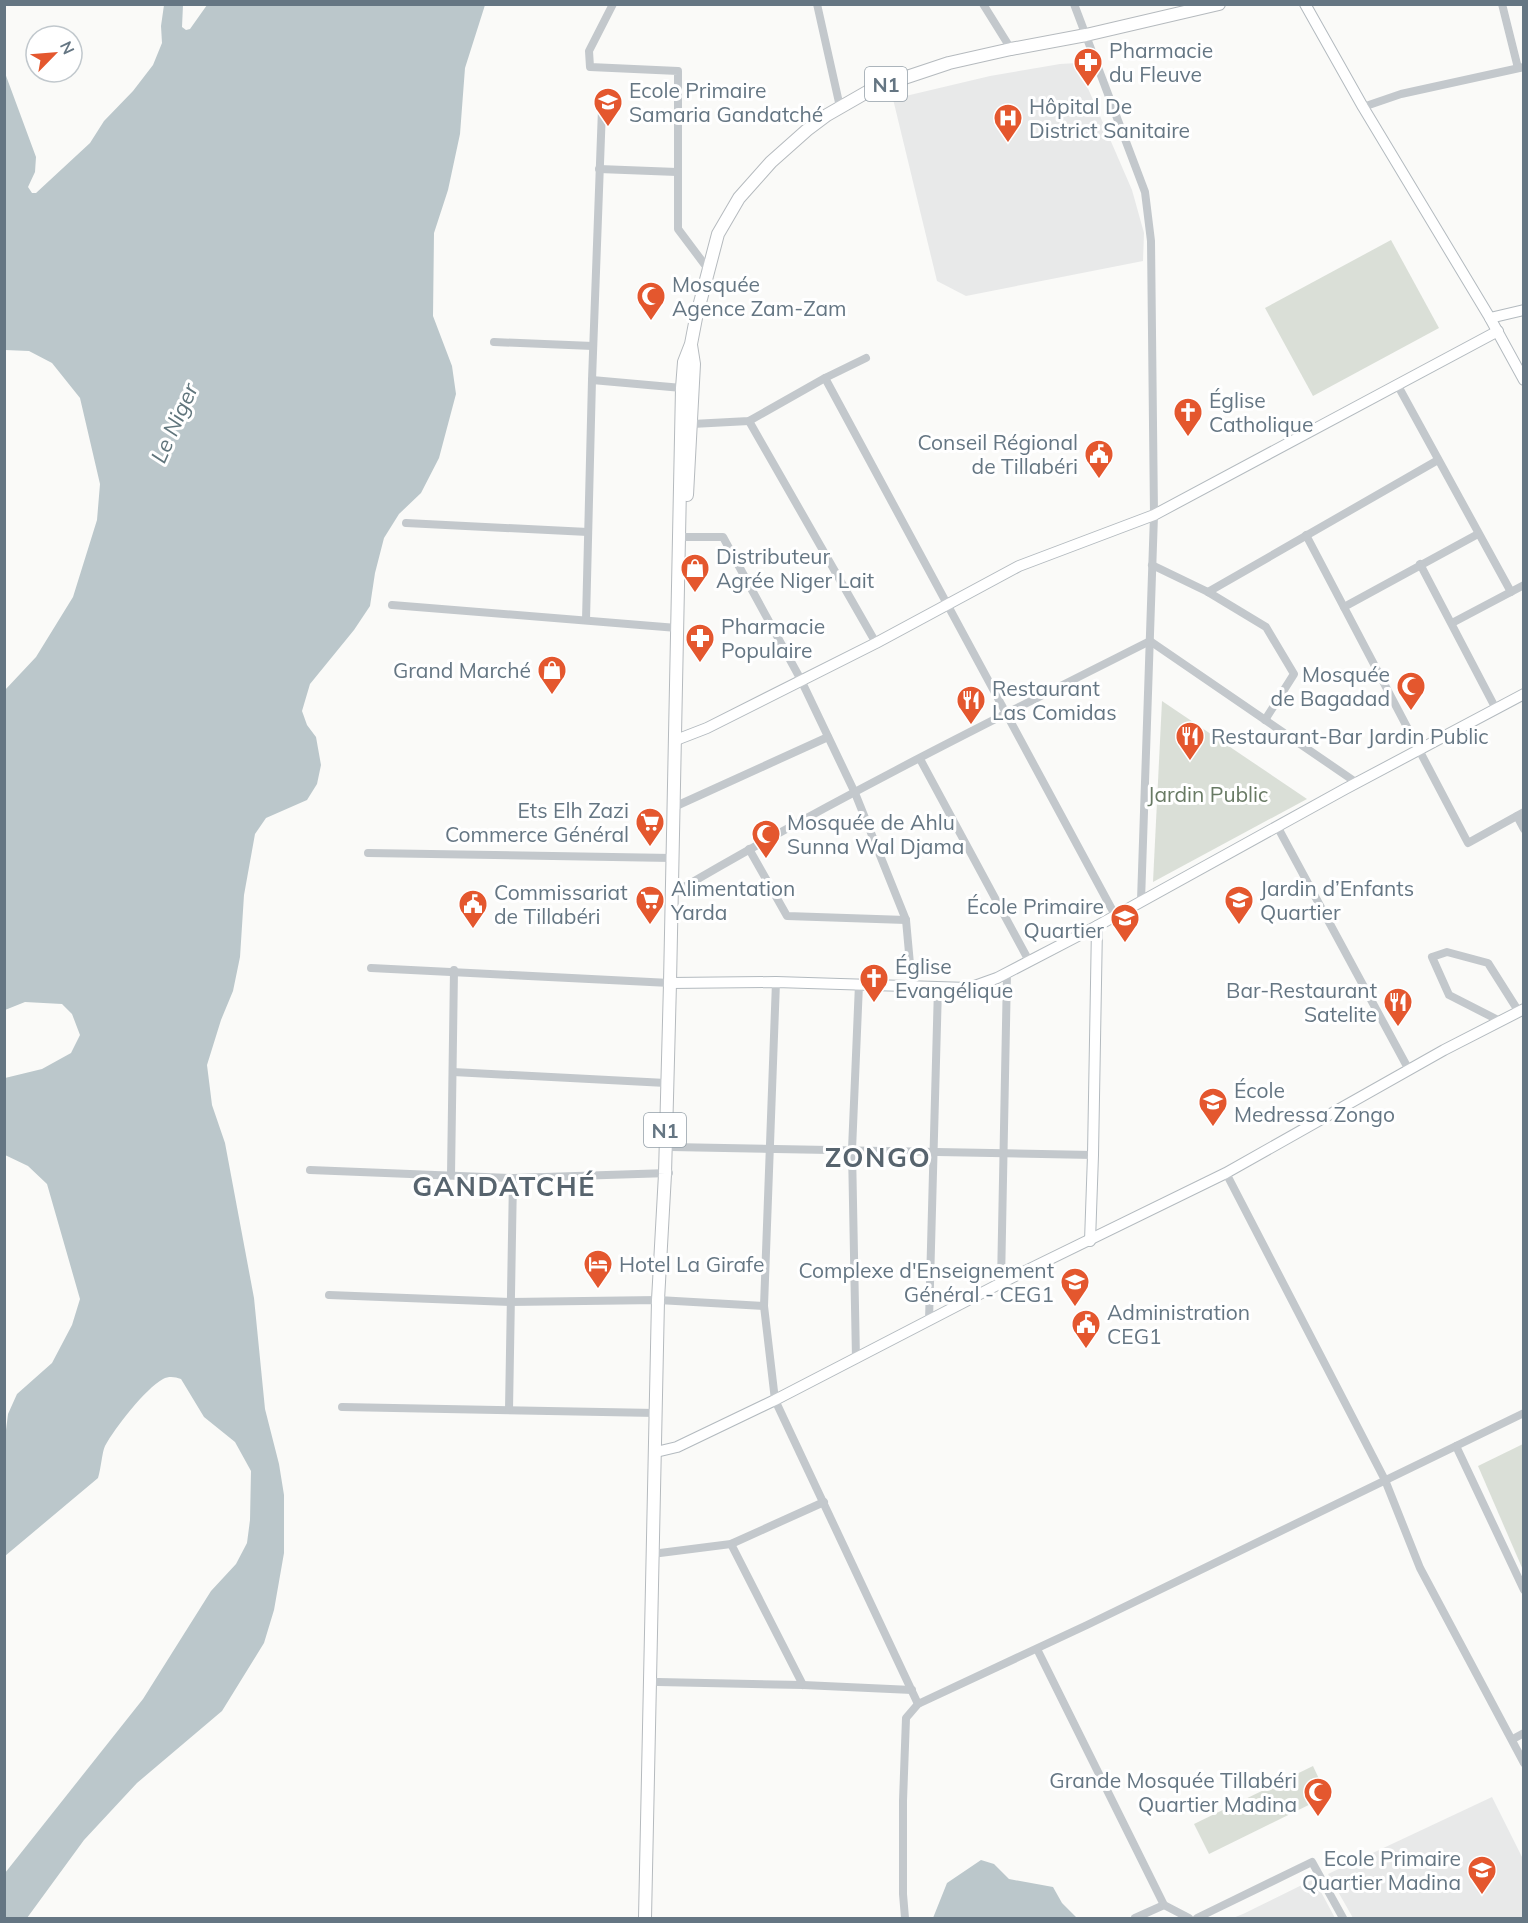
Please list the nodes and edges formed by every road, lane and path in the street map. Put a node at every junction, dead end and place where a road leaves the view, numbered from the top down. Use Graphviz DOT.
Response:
graph roads {
  1 [pos="613,4"];
  2 [pos="817,4"];
  3 [pos="983,4"];
  4 [pos="1074,4"];
  5 [pos="1219,4"];
  6 [pos="1305,4"];
  7 [pos="1502,4"];
  8 [pos="1086,35"];
  9 [pos="1011,49"];
  10 [pos="1521,67"];
  11 [pos="840,107"];
  12 [pos="1363,107"];
  13 [pos="602,108"];
  14 [pos="599,169"];
  15 [pos="677,172"];
  16 [pos="708,269"];
  17 [pos="1524,310"];
  18 [pos="1490,318"];
  19 [pos="1498,331"];
  20 [pos="494,342"];
  21 [pos="691,344"];
  22 [pos="593,346"];
  23 [pos="866,358"];
  24 [pos="825,378"];
  25 [pos="592,380"];
  26 [pos="1524,380"];
  27 [pos="1397,384"];
  28 [pos="682,388"];
  29 [pos="749,421"];
  30 [pos="692,424"];
  31 [pos="1438,460"];
  32 [pos="1154,515"];
  33 [pos="406,523"];
  34 [pos="588,532"];
  35 [pos="1478,534"];
  36 [pos="1306,535"];
  37 [pos="684,537"];
  38 [pos="1420,564"];
  39 [pos="1152,565"];
  40 [pos="1524,585"];
  41 [pos="1208,592"];
  42 [pos="1511,592"];
  43 [pos="947,603"];
  44 [pos="392,606"];
  45 [pos="1344,607"];
  46 [pos="586,620"];
  47 [pos="1452,623"];
  48 [pos="677,628"];
  49 [pos="1150,640"];
  50 [pos="876,644"];
  51 [pos="801,680"];
  52 [pos="1524,694"];
  53 [pos="1496,709"];
  54 [pos="1007,713"];
  55 [pos="1265,720"];
  56 [pos="828,737"];
  57 [pos="680,739"];
  58 [pos="1419,750"];
  59 [pos="920,759"];
  60 [pos="1357,783"];
  61 [pos="855,793"];
  62 [pos="677,806"];
  63 [pos="1520,814"];
  64 [pos="1277,826"];
  65 [pos="1524,829"];
  66 [pos="749,849"];
  67 [pos="368,853"];
  68 [pos="672,858"];
  69 [pos="679,890"];
  70 [pos="1141,901"];
  71 [pos="1116,915"];
  72 [pos="906,920"];
  73 [pos="1097,926"];
  74 [pos="1029,961"];
  75 [pos="371,968"];
  76 [pos="454,970"];
  77 [pos="1007,973"];
  78 [pos="776,982"];
  79 [pos="674,983"];
  80 [pos="859,984"];
  81 [pos="912,986"];
  82 [pos="938,987"];
  83 [pos="1521,1010"];
  84 [pos="1500,1021"];
  85 [pos="1409,1070"];
  86 [pos="453,1072"];
  87 [pos="666,1083"];
  88 [pos="671,1147"];
  89 [pos="770,1149"];
  90 [pos="852,1150"];
  91 [pos="933,1152"];
  92 [pos="1004,1153"];
  93 [pos="1093,1155"];
  94 [pos="310,1170"];
  95 [pos="668,1173"];
  96 [pos="1226,1173"];
  97 [pos="451,1175"];
  98 [pos="513,1178"];
  99 [pos="1090,1241"];
  100 [pos="1001,1283"];
  101 [pos="329,1294"];
  102 [pos="661,1300"];
  103 [pos="510,1302"];
  104 [pos="764,1306"];
  105 [pos="929,1321"];
  106 [pos="856,1359"];
  107 [pos="775,1400"];
  108 [pos="342,1407"];
  109 [pos="509,1410"];
  110 [pos="656,1413"];
  111 [pos="1524,1413"];
  112 [pos="1456,1446"];
  113 [pos="660,1451"];
  114 [pos="1385,1480"];
  115 [pos="824,1502"];
  116 [pos="730,1544"];
  117 [pos="660,1553"];
  118 [pos="1524,1590"];
  119 [pos="1037,1649"];
  120 [pos="658,1682"];
  121 [pos="803,1685"];
  122 [pos="912,1690"];
  123 [pos="918,1704"];
  124 [pos="1524,1733"];
  125 [pos="1512,1739"];
  126 [pos="1524,1763"];
  127 [pos="1164,1905"];
  128 [pos="645,1918"];
  129 [pos="652,1918"];
  130 [pos="905,1918"];
  131 [pos="1135,1918"];
  132 [pos="1189,1918"];
  133 [pos="1197,1918"];
  134 [pos="1343,1918"];
  1 -- 15 [label="street"];
  2 -- 11 [label="street"];
  3 -- 9 [label="street"];
  4 -- 8 [label="street"];
  5 -- 8 [label="main road, N1"];
  6 -- 12 [label="street"];
  7 -- 10 [label="street"];
  8 -- 9 [label="main road, N1"];
  8 -- 32 [label="street"];
  9 -- 11 [label="main road, N1"];
  10 -- 12 [label="street"];
  11 -- 16 [label="main road, N1"];
  12 -- 18 [label="street"];
  13 -- 14 [label="street"];
  14 -- 15 [label="street"];
  14 -- 22 [label="street"];
  15 -- 16 [label="street"];
  16 -- 21 [label="main road, N1"];
  17 -- 18 [label="street"];
  18 -- 19 [label="street"];
  19 -- 26 [label="street"];
  19 -- 27 [label="street"];
  20 -- 22 [label="street"];
  21 -- 28 [label="main road, N1"];
  21 -- 30 [label="main road, N1"];
  22 -- 25 [label="street"];
  23 -- 24 [label="street"];
  24 -- 29 [label="street"];
  24 -- 43 [label="street"];
  25 -- 28 [label="street"];
  25 -- 34 [label="street"];
  27 -- 31 [label="street"];
  27 -- 32 [label="street"];
  28 -- 48 [label="main road, N1"];
  29 -- 30 [label="street"];
  29 -- 50 [label="street"];
  30 -- 37 [label="main road, N1"];
  31 -- 35 [label="street"];
  31 -- 36 [label="street"];
  32 -- 39 [label="street"];
  32 -- 43 [label="street"];
  33 -- 34 [label="street"];
  34 -- 46 [label="street"];
  35 -- 38 [label="street"];
  35 -- 42 [label="street"];
  36 -- 41 [label="street"];
  36 -- 45 [label="street"];
  37 -- 51 [label="street"];
  37 -- 57 [label="main road, N1"];
  38 -- 45 [label="street"];
  38 -- 47 [label="street"];
  39 -- 41 [label="street"];
  39 -- 49 [label="street"];
  40 -- 42 [label="street"];
  41 -- 55 [label="street"];
  42 -- 47 [label="street"];
  43 -- 50 [label="street"];
  43 -- 54 [label="street"];
  44 -- 46 [label="street"];
  45 -- 58 [label="street"];
  46 -- 48 [label="street"];
  47 -- 53 [label="street"];
  48 -- 57 [label="main road, N1"];
  49 -- 54 [label="street"];
  49 -- 55 [label="street"];
  49 -- 70 [label="street"];
  50 -- 51 [label="street"];
  51 -- 56 [label="street"];
  51 -- 57 [label="street"];
  52 -- 53 [label="street"];
  53 -- 58 [label="street"];
  54 -- 59 [label="street"];
  54 -- 71 [label="street"];
  55 -- 60 [label="street"];
  56 -- 61 [label="street"];
  56 -- 62 [label="street"];
  57 -- 62 [label="main road, N1"];
  58 -- 60 [label="street"];
  58 -- 63 [label="street"];
  59 -- 61 [label="street"];
  59 -- 74 [label="street"];
  60 -- 64 [label="street"];
  61 -- 66 [label="street"];
  61 -- 72 [label="street"];
  62 -- 68 [label="main road, N1"];
  62 -- 69 [label="main road, N1"];
  63 -- 65 [label="street"];
  64 -- 70 [label="street"];
  64 -- 85 [label="street"];
  66 -- 69 [label="street"];
  66 -- 72 [label="street"];
  67 -- 68 [label="street"];
  68 -- 79 [label="main road, N1"];
  69 -- 79 [label="main road, N1"];
  70 -- 71 [label="street"];
  71 -- 73 [label="street"];
  72 -- 81 [label="street"];
  73 -- 74 [label="street"];
  73 -- 93 [label="street"];
  74 -- 77 [label="street"];
  75 -- 76 [label="street"];
  76 -- 79 [label="street"];
  76 -- 86 [label="street"];
  77 -- 82 [label="street"];
  77 -- 92 [label="street"];
  78 -- 79 [label="street"];
  78 -- 80 [label="street"];
  78 -- 89 [label="street"];
  79 -- 87 [label="main road, N1"];
  79 -- 88 [label="main road, N1"];
  80 -- 81 [label="street"];
  80 -- 90 [label="street"];
  81 -- 82 [label="street"];
  82 -- 91 [label="street"];
  83 -- 84 [label="street"];
  83 -- 84 [label="street"];
  84 -- 85 [label="street"];
  85 -- 96 [label="street"];
  86 -- 87 [label="street"];
  86 -- 97 [label="street"];
  87 -- 95 [label="main road, N1"];
  88 -- 89 [label="street"];
  88 -- 95 [label="main road, N1"];
  89 -- 90 [label="street"];
  89 -- 104 [label="street"];
  90 -- 91 [label="street"];
  90 -- 106 [label="street"];
  91 -- 92 [label="street"];
  91 -- 105 [label="street"];
  92 -- 93 [label="street"];
  92 -- 100 [label="street"];
  93 -- 99 [label="street"];
  94 -- 97 [label="street"];
  95 -- 98 [label="street"];
  95 -- 102 [label="main road, N1"];
  96 -- 99 [label="street"];
  96 -- 114 [label="street"];
  97 -- 98 [label="street"];
  98 -- 103 [label="street"];
  99 -- 100 [label="street"];
  100 -- 105 [label="street"];
  101 -- 103 [label="street"];
  102 -- 103 [label="street"];
  102 -- 104 [label="street"];
  102 -- 110 [label="main road, N1"];
  102 -- 113 [label="main road, N1"];
  103 -- 109 [label="street"];
  104 -- 107 [label="street"];
  105 -- 106 [label="street"];
  106 -- 107 [label="street"];
  107 -- 113 [label="street"];
  107 -- 115 [label="street"];
  108 -- 109 [label="street"];
  109 -- 110 [label="street"];
  110 -- 113 [label="main road, N1"];
  111 -- 112 [label="street"];
  112 -- 114 [label="street"];
  112 -- 118 [label="street"];
  113 -- 117 [label="main road, N1"];
  113 -- 128 [label="main road, N1"];
  114 -- 119 [label="street"];
  114 -- 125 [label="street"];
  115 -- 116 [label="street"];
  115 -- 122 [label="street"];
  116 -- 117 [label="street"];
  116 -- 121 [label="street"];
  117 -- 120 [label="main road, N1"];
  119 -- 123 [label="street"];
  119 -- 127 [label="street"];
  120 -- 121 [label="street"];
  120 -- 129 [label="main road, N1"];
  121 -- 122 [label="street"];
  122 -- 123 [label="street"];
  123 -- 130 [label="street"];
  124 -- 125 [label="street"];
  125 -- 126 [label="street"];
  127 -- 131 [label="street"];
  127 -- 132 [label="street"];
  133 -- 134 [label="street"];
}
